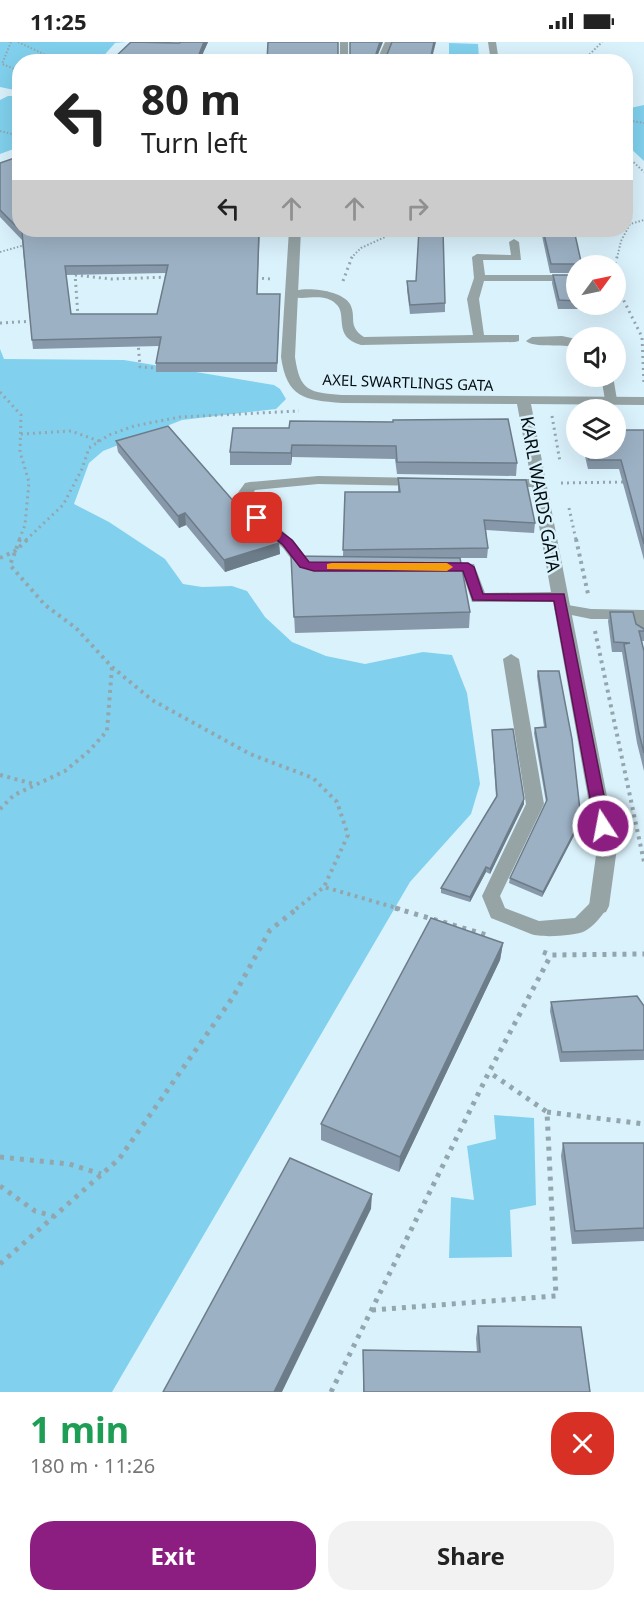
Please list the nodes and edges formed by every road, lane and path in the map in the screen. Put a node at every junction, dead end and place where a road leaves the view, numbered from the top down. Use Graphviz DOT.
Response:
graph roads {
  1 [pos="11,42"];
  2 [pos="18,42"];
  3 [pos="602,42"];
  4 [pos="44,54"];
  5 [pos="590,54"];
  6 [pos="1,64"];
  7 [pos="633,162"];
  8 [pos="644,172"];
  9 [pos="295,237"];
  10 [pos="385,237"];
  11 [pos="623,237"];
  12 [pos="514,242"];
  13 [pos="32,243"];
  14 [pos="473,244"];
  15 [pos="0,252"];
  16 [pos="617,255"];
  17 [pos="477,257"];
  18 [pos="517,258"];
  19 [pos="71,264"];
  20 [pos="75,275"];
  21 [pos="175,277"];
  22 [pos="252,278"];
  23 [pos="480,278"];
  24 [pos="524,278"];
  25 [pos="566,278"];
  26 [pos="293,286"];
  27 [pos="333,295"];
  28 [pos="626,304"];
  29 [pos="70,320"];
  30 [pos="36,321"];
  31 [pos="0,323"];
  32 [pos="139,332"];
  33 [pos="479,338"];
  34 [pos="514,338"];
  35 [pos="532,341"];
  36 [pos="566,341"];
  37 [pos="157,368"];
  38 [pos="644,385"];
  39 [pos="0,392"];
  40 [pos="626,400"];
  41 [pos="644,400"];
  42 [pos="566,404"];
  43 [pos="525,408"];
  44 [pos="306,411"];
  45 [pos="552,415"];
  46 [pos="21,434"];
  47 [pos="99,441"];
  48 [pos="434,482"];
  49 [pos="481,482"];
  50 [pos="632,482"];
  51 [pos="539,483"];
  52 [pos="15,551"];
  53 [pos="0,558"];
  54 [pos="338,567"];
  55 [pos="420,567"];
  56 [pos="561,603"];
  57 [pos="644,633"];
  58 [pos="511,659"];
  59 [pos="112,667"];
  60 [pos="0,775"];
  61 [pos="35,784"];
  62 [pos="0,809"];
  63 [pos="324,886"];
  64 [pos="599,906"];
  65 [pos="564,927"];
  66 [pos="492,936"];
  67 [pos="536,949"];
  68 [pos="644,954"];
  69 [pos="551,955"];
  70 [pos="489,1072"];
  71 [pos="547,1112"];
  72 [pos="644,1124"];
  73 [pos="0,1157"];
  74 [pos="101,1174"];
  75 [pos="0,1186"];
  76 [pos="53,1216"];
  77 [pos="0,1264"];
  78 [pos="372,1310"];
  79 [pos="331,1392"];
  1 -- 6 [label="path"];
  2 -- 4 [label="path"];
  3 -- 5 [label="path"];
  7 -- 8 [label="path"];
  9 -- 26 [label="street, AXEL SWARTLINGS GATA"];
  10 -- 27 [label="path"];
  11 -- 16 [label="path"];
  12 -- 18 [label="lane"];
  13 -- 15 [label="path"];
  14 -- 17 [label="lane"];
  17 -- 18 [label="lane"];
  17 -- 23 [label="lane"];
  18 -- 24 [label="lane"];
  19 -- 20 [label="path"];
  20 -- 21 [label="path"];
  20 -- 29 [label="path"];
  22 -- 26 [label="path"];
  23 -- 24 [label="lane"];
  23 -- 33 [label="lane"];
  24 -- 25 [label="lane"];
  26 -- 27 [label="lane"];
  26 -- 43 [label="street, AXEL SWARTLINGS GATA"];
  27 -- 33 [label="lane"];
  28 -- 38 [label="path"];
  30 -- 31 [label="path"];
  32 -- 37 [label="path"];
  33 -- 34 [label="lane"];
  35 -- 36 [label="lane"];
  39 -- 46 [label="path"];
  40 -- 41 [label="street, AXEL SWARTLINGS GATA"];
  42 -- 43 [label="street, AXEL SWARTLINGS GATA"];
  43 -- 45 [label="path"];
  43 -- 51 [label="street, KARL WARDS GATA"];
  44 -- 47 [label="path"];
  46 -- 47 [label="path"];
  46 -- 52 [label="path"];
  47 -- 52 [label="path"];
  48 -- 54 [label="street"];
  49 -- 51 [label="street"];
  50 -- 51 [label="path"];
  51 -- 56 [label="street, KARL WARDS GATA"];
  52 -- 53 [label="path"];
  52 -- 59 [label="path"];
  55 -- 56 [label="street"];
  56 -- 57 [label="lane"];
  56 -- 64 [label="street, KARL WARDS GATA"];
  58 -- 65 [label="lane"];
  59 -- 61 [label="path"];
  59 -- 63 [label="path"];
  60 -- 61 [label="path"];
  61 -- 62 [label="path"];
  63 -- 66 [label="path"];
  63 -- 74 [label="path"];
  64 -- 65 [label="lane"];
  65 -- 69 [label="path"];
  67 -- 69 [label="path"];
  68 -- 69 [label="path"];
  69 -- 70 [label="path"];
  70 -- 71 [label="path"];
  70 -- 78 [label="path"];
  71 -- 72 [label="path"];
  71 -- 78 [label="path"];
  73 -- 74 [label="path"];
  74 -- 76 [label="path"];
  75 -- 76 [label="path"];
  76 -- 77 [label="path"];
  78 -- 79 [label="path"];
}
